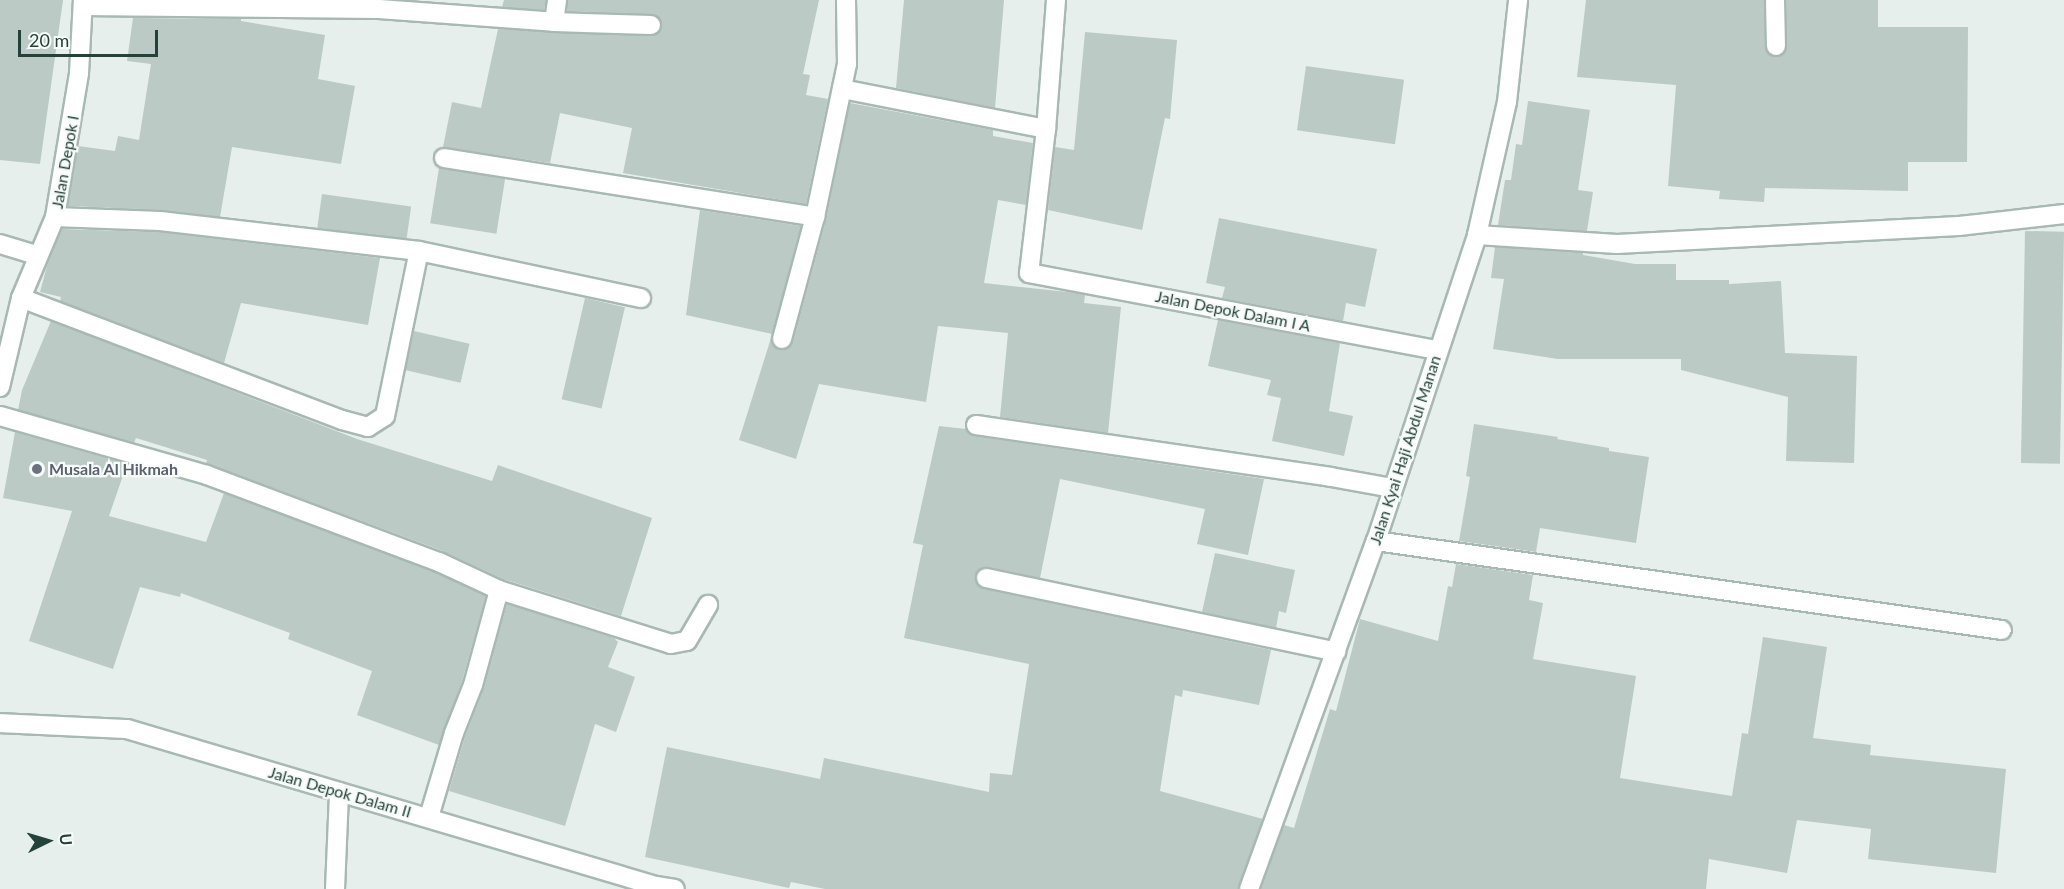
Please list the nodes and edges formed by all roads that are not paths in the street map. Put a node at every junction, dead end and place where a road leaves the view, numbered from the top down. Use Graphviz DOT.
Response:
graph roads {
  1 [pos="557,0"];
  2 [pos="846,0"];
  3 [pos="1056,0"];
  4 [pos="1518,0"];
  5 [pos="1775,0"];
  6 [pos="83,3"];
  7 [pos="554,22"];
  8 [pos="651,25"];
  9 [pos="1776,46"];
  10 [pos="842,89"];
  11 [pos="1046,129"];
  12 [pos="444,158"];
  13 [pos="2064,214"];
  14 [pos="55,217"];
  15 [pos="815,217"];
  16 [pos="1478,235"];
  17 [pos="0,244"];
  18 [pos="419,251"];
  19 [pos="37,255"];
  20 [pos="21,298"];
  21 [pos="641,298"];
  22 [pos="782,339"];
  23 [pos="1437,350"];
  24 [pos="0,387"];
  25 [pos="0,416"];
  26 [pos="976,425"];
  27 [pos="1393,488"];
  28 [pos="1376,541"];
  29 [pos="986,578"];
  30 [pos="499,590"];
  31 [pos="708,604"];
  32 [pos="2002,630"];
  33 [pos="1336,652"];
  34 [pos="0,723"];
  35 [pos="339,792"];
  36 [pos="429,817"];
  37 [pos="335,889"];
  38 [pos="675,889"];
  39 [pos="1249,889"];
  1 -- 7 [label="street"];
  2 -- 10 [label="street"];
  3 -- 11 [label="street"];
  4 -- 16 [label="street, Jalan Kyai Haji Abdul Manan"];
  5 -- 9 [label="street"];
  6 -- 7 [label="street"];
  6 -- 14 [label="street, Jalan Depok I"];
  7 -- 8 [label="street"];
  10 -- 11 [label="street"];
  10 -- 15 [label="street"];
  11 -- 23 [label="street, Jalan Depok Dalam I A"];
  12 -- 15 [label="street"];
  13 -- 16 [label="street"];
  14 -- 18 [label="street"];
  14 -- 19 [label="street, Jalan Depok I"];
  15 -- 22 [label="street"];
  16 -- 23 [label="street, Jalan Kyai Haji Abdul Manan"];
  17 -- 19 [label="street"];
  18 -- 20 [label="street"];
  18 -- 21 [label="street"];
  19 -- 20 [label="street, Jalan Depok I"];
  20 -- 24 [label="street, Jalan Depok I"];
  23 -- 27 [label="street, Jalan Kyai Haji Abdul Manan"];
  25 -- 30 [label="street"];
  26 -- 27 [label="street"];
  27 -- 28 [label="street, Jalan Kyai Haji Abdul Manan"];
  28 -- 32 [label="street"];
  28 -- 33 [label="street, Jalan Kyai Haji Abdul Manan"];
  29 -- 33 [label="street"];
  30 -- 31 [label="street"];
  30 -- 36 [label="street"];
  33 -- 39 [label="street, Jalan Kyai Haji Abdul Manan"];
  34 -- 35 [label="street, Jalan Depok Dalam II"];
  35 -- 36 [label="street, Jalan Depok Dalam II"];
  35 -- 37 [label="street"];
  36 -- 38 [label="street, Jalan Depok Dalam II"];
}
